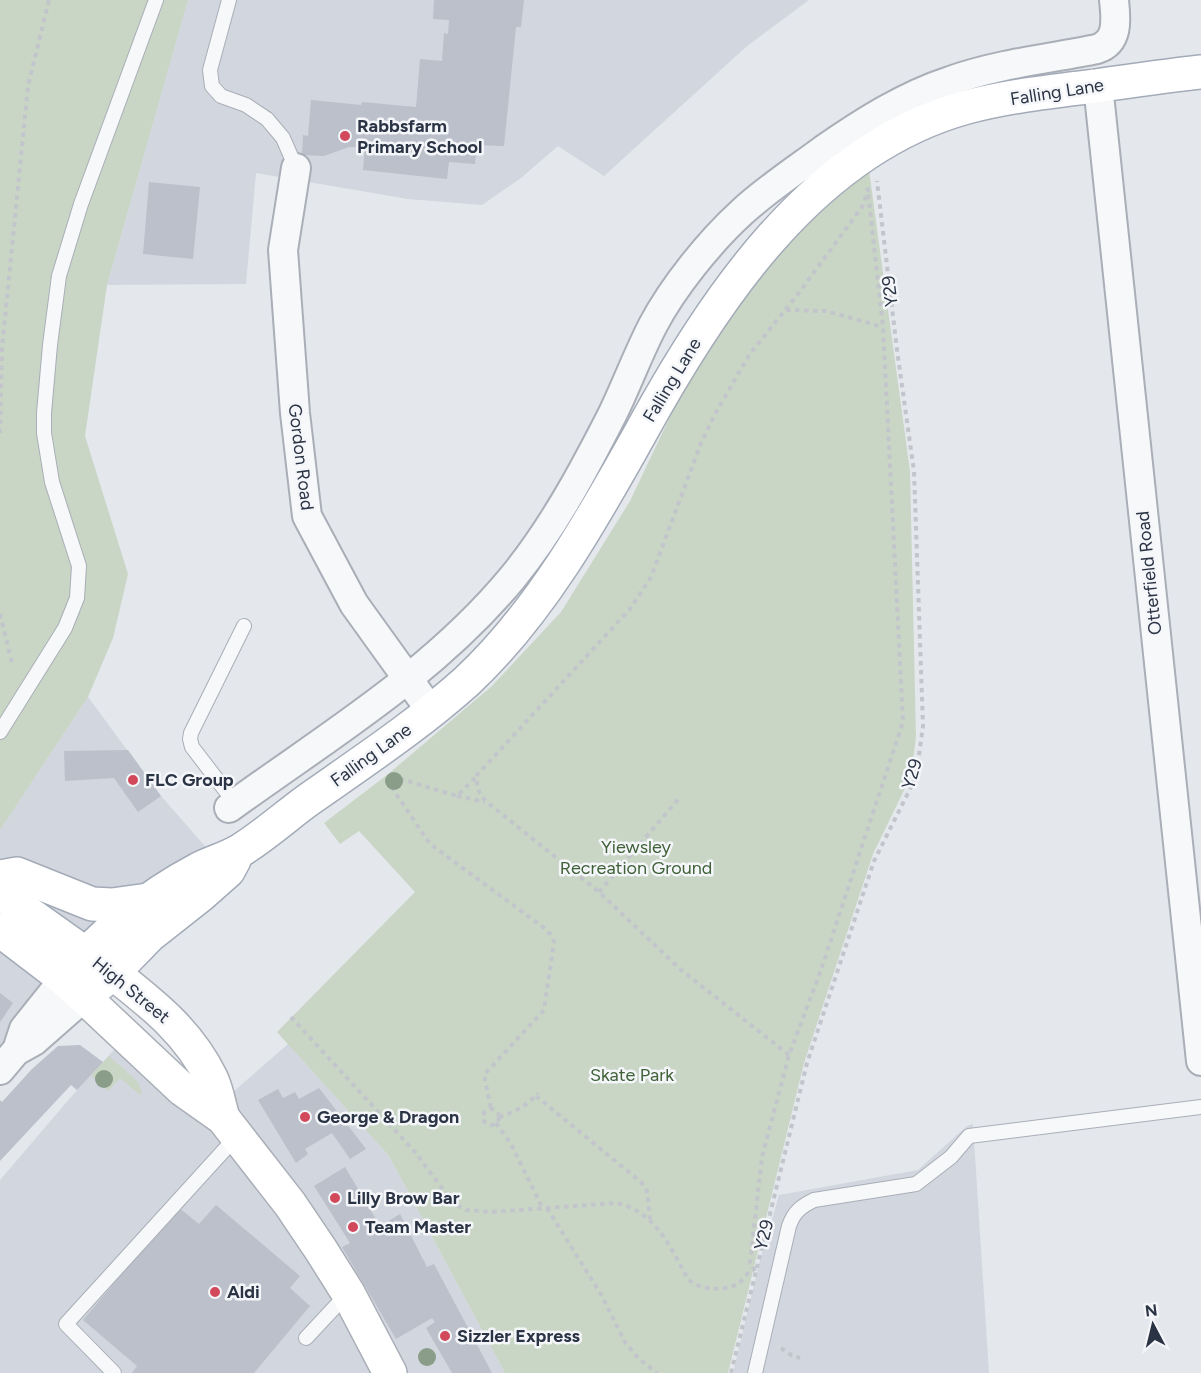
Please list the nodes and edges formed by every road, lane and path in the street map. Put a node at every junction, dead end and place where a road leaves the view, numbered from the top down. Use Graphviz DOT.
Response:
graph roads {
  1 [pos="49,0"];
  2 [pos="156,0"];
  3 [pos="229,0"];
  4 [pos="1114,0"];
  5 [pos="1201,72"];
  6 [pos="1098,86"];
  7 [pos="867,154"];
  8 [pos="296,168"];
  9 [pos="868,191"];
  10 [pos="785,310"];
  11 [pos="883,327"];
  12 [pos="1,349"];
  13 [pos="0,433"];
  14 [pos="0,614"];
  15 [pos="244,626"];
  16 [pos="12,663"];
  17 [pos="408,681"];
  18 [pos="431,711"];
  19 [pos="0,732"];
  20 [pos="477,775"];
  21 [pos="457,796"];
  22 [pos="681,796"];
  23 [pos="486,802"];
  24 [pos="232,806"];
  25 [pos="240,851"];
  26 [pos="0,878"];
  27 [pos="599,892"];
  28 [pos="0,893"];
  29 [pos="148,900"];
  30 [pos="0,930"];
  31 [pos="86,953"];
  32 [pos="113,973"];
  33 [pos="74,988"];
  34 [pos="291,1017"];
  35 [pos="789,1055"];
  36 [pos="8,1060"];
  37 [pos="1201,1061"];
  38 [pos="1201,1107"];
  39 [pos="491,1109"];
  40 [pos="499,1117"];
  41 [pos="496,1123"];
  42 [pos="230,1127"];
  43 [pos="545,1209"];
  44 [pos="650,1220"];
  45 [pos="753,1269"];
  46 [pos="348,1293"];
  47 [pos="306,1338"];
  48 [pos="114,1373"];
  49 [pos="390,1373"];
  50 [pos="657,1373"];
  51 [pos="732,1373"];
  52 [pos="755,1373"];
  1 -- 12 [label="path"];
  2 -- 19 [label="lane"];
  3 -- 8 [label="lane"];
  4 -- 17 [label="street, Falling Lane"];
  5 -- 6 [label="main road, Falling Lane"];
  6 -- 7 [label="main road, Falling Lane"];
  6 -- 37 [label="street, Otterfield Road"];
  7 -- 9 [label="path"];
  7 -- 18 [label="main road, Falling Lane"];
  7 -- 45 [label="path, Y29"];
  8 -- 17 [label="street, Gordon Road"];
  9 -- 10 [label="path"];
  9 -- 11 [label="path"];
  10 -- 11 [label="path"];
  10 -- 20 [label="path"];
  11 -- 35 [label="path"];
  12 -- 13 [label="path"];
  14 -- 16 [label="path"];
  15 -- 24 [label="lane"];
  17 -- 18 [label="street, Gordon Road"];
  17 -- 24 [label="street, Falling Lane"];
  18 -- 25 [label="main road, Falling Lane"];
  20 -- 21 [label="path"];
  20 -- 23 [label="path"];
  21 -- 23 [label="path"];
  21 -- 39 [label="path"];
  22 -- 27 [label="path"];
  23 -- 27 [label="path"];
  25 -- 29 [label="main road, Falling Lane"];
  25 -- 32 [label="main road, Falling Lane"];
  26 -- 29 [label="main road"];
  27 -- 35 [label="path"];
  28 -- 31 [label="main road, High Street"];
  29 -- 31 [label="main road, Falling Lane"];
  30 -- 33 [label="main road, High Street"];
  31 -- 32 [label="main road, High Street"];
  31 -- 33 [label="main road, Falling Lane"];
  32 -- 33 [label="main road, Falling Lane"];
  32 -- 42 [label="main road, High Street"];
  33 -- 36 [label="street"];
  33 -- 42 [label="main road, High Street"];
  34 -- 43 [label="path"];
  35 -- 45 [label="path"];
  38 -- 52 [label="lane"];
  39 -- 40 [label="path"];
  39 -- 41 [label="path"];
  40 -- 41 [label="path"];
  40 -- 44 [label="path"];
  41 -- 43 [label="path"];
  42 -- 46 [label="main road, High Street"];
  42 -- 48 [label="lane"];
  43 -- 44 [label="path"];
  43 -- 50 [label="path"];
  44 -- 45 [label="path"];
  45 -- 51 [label="path, Y29"];
  46 -- 47 [label="lane"];
  46 -- 49 [label="main road, High Street"];
}
